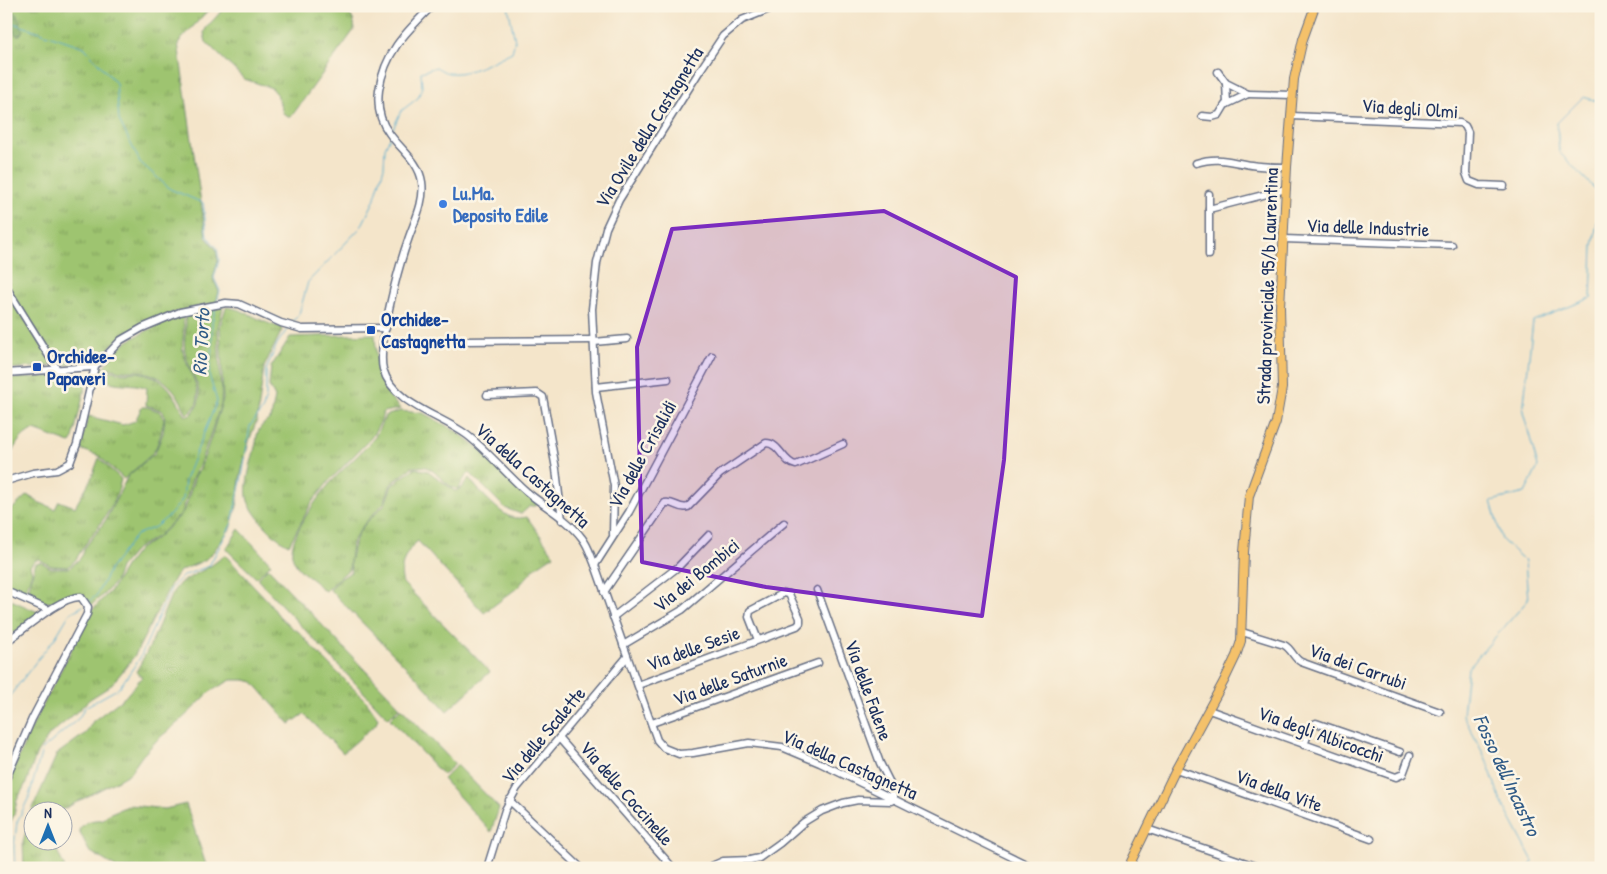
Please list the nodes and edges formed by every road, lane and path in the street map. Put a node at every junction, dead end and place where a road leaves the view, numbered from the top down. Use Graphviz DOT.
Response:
graph roads {
  1 [pos="432,6"];
  2 [pos="777,6"];
  3 [pos="1315,6"];
  4 [pos="1218,72"];
  5 [pos="1226,83"];
  6 [pos="1248,94"];
  7 [pos="1293,95"];
  8 [pos="1227,104"];
  9 [pos="1202,116"];
  10 [pos="1291,116"];
  11 [pos="1196,164"];
  12 [pos="1287,167"];
  13 [pos="1504,186"];
  14 [pos="1286,189"];
  15 [pos="1209,194"];
  16 [pos="1209,209"];
  17 [pos="1284,238"];
  18 [pos="1452,245"];
  19 [pos="1209,255"];
  20 [pos="6,287"];
  21 [pos="386,328"];
  22 [pos="627,339"];
  23 [pos="464,341"];
  24 [pos="593,341"];
  25 [pos="712,356"];
  26 [pos="95,366"];
  27 [pos="57,369"];
  28 [pos="6,372"];
  29 [pos="668,379"];
  30 [pos="596,387"];
  31 [pos="487,395"];
  32 [pos="843,444"];
  33 [pos="6,482"];
  34 [pos="562,520"];
  35 [pos="784,523"];
  36 [pos="613,534"];
  37 [pos="708,535"];
  38 [pos="595,565"];
  39 [pos="817,590"];
  40 [pos="6,591"];
  41 [pos="604,592"];
  42 [pos="49,610"];
  43 [pos="613,617"];
  44 [pos="1242,632"];
  45 [pos="758,640"];
  46 [pos="6,642"];
  47 [pos="624,646"];
  48 [pos="627,658"];
  49 [pos="818,663"];
  50 [pos="638,685"];
  51 [pos="1209,710"];
  52 [pos="1440,712"];
  53 [pos="652,723"];
  54 [pos="559,738"];
  55 [pos="1304,744"];
  56 [pos="1400,752"];
  57 [pos="1410,755"];
  58 [pos="1176,769"];
  59 [pos="6,779"];
  60 [pos="894,799"];
  61 [pos="510,800"];
  62 [pos="1147,828"];
  63 [pos="1371,839"];
  64 [pos="487,868"];
  65 [pos="581,868"];
  66 [pos="672,868"];
  67 [pos="707,868"];
  68 [pos="1034,868"];
  69 [pos="1128,868"];
  70 [pos="1261,868"];
  1 -- 21 [label="street, Via della Castagnetta"];
  2 -- 24 [label="street, Via Ovile della Castagnetta"];
  3 -- 7 [label="main road, Strada provinciale 95/b Laurentina"];
  4 -- 5 [label="street"];
  5 -- 6 [label="street"];
  5 -- 8 [label="street"];
  6 -- 7 [label="street"];
  6 -- 8 [label="street"];
  7 -- 10 [label="main road, Strada provinciale 95/b Laurentina"];
  8 -- 9 [label="street"];
  10 -- 12 [label="main road, Strada provinciale 95/b Laurentina"];
  10 -- 13 [label="street, Via degli Olmi"];
  11 -- 12 [label="street"];
  12 -- 14 [label="main road, Strada provinciale 95/b Laurentina"];
  14 -- 16 [label="street"];
  14 -- 17 [label="main road, Strada provinciale 95/b Laurentina"];
  15 -- 16 [label="street"];
  16 -- 19 [label="street"];
  17 -- 18 [label="street, Via delle Industrie"];
  17 -- 44 [label="main road, Strada provinciale 95/b Laurentina"];
  20 -- 27 [label="street"];
  21 -- 26 [label="street"];
  21 -- 34 [label="street, Via della Castagnetta"];
  22 -- 24 [label="street"];
  23 -- 24 [label="street"];
  24 -- 30 [label="street, Via Ovile della Castagnetta"];
  25 -- 36 [label="street, Via delle Crisalidi"];
  26 -- 27 [label="street"];
  26 -- 33 [label="street"];
  27 -- 28 [label="street"];
  29 -- 30 [label="street"];
  30 -- 36 [label="street, Via Ovile della Castagnetta"];
  31 -- 34 [label="street"];
  32 -- 41 [label="street"];
  34 -- 38 [label="street, Via della Castagnetta"];
  35 -- 47 [label="street, Via dei Bombici"];
  36 -- 38 [label="street, Via delle Crisalidi"];
  37 -- 43 [label="street"];
  38 -- 41 [label="street, Via della Castagnetta"];
  39 -- 60 [label="street, Via delle Falene"];
  40 -- 42 [label="street"];
  41 -- 43 [label="street, Via della Castagnetta"];
  42 -- 46 [label="street"];
  42 -- 59 [label="street"];
  43 -- 47 [label="street, Via della Castagnetta"];
  44 -- 51 [label="main road, Strada provinciale 95/b Laurentina"];
  44 -- 52 [label="street, Via dei Carrubi"];
  45 -- 45 [label="street, Via delle Sesie"];
  45 -- 50 [label="street, Via delle Sesie"];
  47 -- 48 [label="street, Via della Castagnetta"];
  48 -- 50 [label="street, Via della Castagnetta"];
  48 -- 54 [label="street, Via delle Scalette"];
  49 -- 53 [label="street, Via delle Saturnie"];
  50 -- 53 [label="street, Via della Castagnetta"];
  51 -- 55 [label="street, Via degli Albicocchi"];
  51 -- 58 [label="main road, Strada provinciale 95/b Laurentina"];
  53 -- 60 [label="street, Via della Castagnetta"];
  54 -- 61 [label="street, Via delle Scalette"];
  54 -- 66 [label="street, Via delle Coccinelle"];
  55 -- 56 [label="street"];
  55 -- 57 [label="street, Via degli Albicocchi"];
  58 -- 62 [label="main road, Strada provinciale 95/b Laurentina"];
  58 -- 63 [label="street, Via della Vite"];
  60 -- 67 [label="street"];
  60 -- 68 [label="street, Via della Castagnetta"];
  61 -- 64 [label="street, Via delle Scalette"];
  61 -- 65 [label="street"];
  62 -- 69 [label="main road, Strada provinciale 95/b Laurentina"];
  62 -- 70 [label="street"];
}
